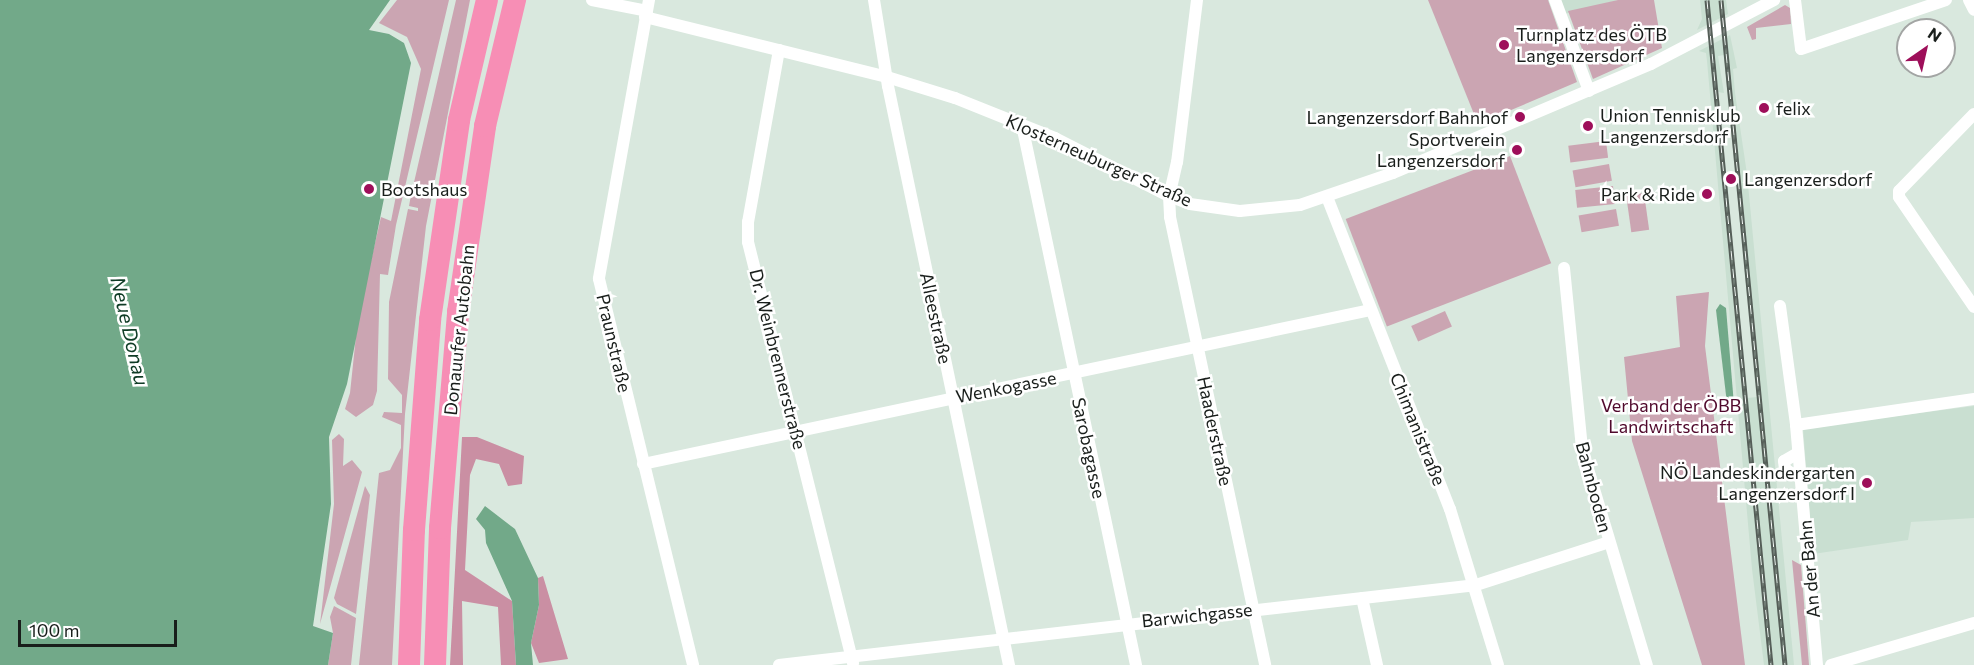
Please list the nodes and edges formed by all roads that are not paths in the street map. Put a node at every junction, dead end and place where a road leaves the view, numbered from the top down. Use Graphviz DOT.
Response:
graph roads {
  1 [pos="487,0"];
  2 [pos="515,0"];
  3 [pos="592,0"];
  4 [pos="874,0"];
  5 [pos="1197,0"];
  6 [pos="1555,0"];
  7 [pos="1774,0"];
  8 [pos="1795,0"];
  9 [pos="1946,0"];
  10 [pos="1969,0"];
  11 [pos="647,9"];
  12 [pos="1974,10"];
  13 [pos="779,50"];
  14 [pos="887,76"];
  15 [pos="1589,92"];
  16 [pos="1974,114"];
  17 [pos="1022,124"];
  18 [pos="1168,196"];
  19 [pos="1327,197"];
  20 [pos="1564,268"];
  21 [pos="1780,306"];
  22 [pos="1974,307"];
  23 [pos="1370,310"];
  24 [pos="1197,348"];
  25 [pos="1073,374"];
  26 [pos="952,397"];
  27 [pos="1974,399"];
  28 [pos="1796,424"];
  29 [pos="796,432"];
  30 [pos="643,464"];
  31 [pos="1609,542"];
  32 [pos="1476,585"];
  33 [pos="1362,598"];
  34 [pos="1252,610"];
  35 [pos="1127,623"];
  36 [pos="1974,623"];
  37 [pos="1003,638"];
  38 [pos="853,661"];
  39 [pos="409,665"];
  40 [pos="435,665"];
  41 [pos="693,665"];
  42 [pos="779,665"];
  43 [pos="1009,665"];
  44 [pos="1136,665"];
  45 [pos="1264,665"];
  46 [pos="1377,665"];
  47 [pos="1498,665"];
  48 [pos="1647,665"];
  49 [pos="1817,665"];
  50 [pos="1831,665"];
  1 -- 39 [label="highway, Donauufer Autobahn"];
  2 -- 40 [label="highway, Donauufer Autobahn"];
  3 -- 11 [label="street, Klosterneuburger Straße"];
  4 -- 14 [label="street, Alleestraße"];
  5 -- 18 [label="street"];
  6 -- 15 [label="street"];
  7 -- 15 [label="street, Klosterneuburger Straße"];
  8 -- 9 [label="street"];
  10 -- 12 [label="street"];
  11 -- 13 [label="street, Klosterneuburger Straße"];
  11 -- 30 [label="street, Praunstraße"];
  13 -- 14 [label="street, Klosterneuburger Straße"];
  13 -- 29 [label="street, Dr. Weinbrennerstraße"];
  14 -- 17 [label="street, Klosterneuburger Straße"];
  14 -- 26 [label="street, Alleestraße"];
  15 -- 19 [label="street, Klosterneuburger Straße"];
  16 -- 22 [label="street"];
  17 -- 18 [label="street, Klosterneuburger Straße"];
  17 -- 25 [label="street, Sarobagasse"];
  18 -- 19 [label="street, Klosterneuburger Straße"];
  18 -- 24 [label="street, Haaderstraße"];
  19 -- 23 [label="street, Chimanistraße"];
  20 -- 31 [label="street, Bahnboden"];
  21 -- 28 [label="street, An der Bahn"];
  23 -- 24 [label="street, Wenkogasse"];
  23 -- 32 [label="street, Chimanistraße"];
  24 -- 25 [label="street, Wenkogasse"];
  24 -- 34 [label="street, Haaderstraße"];
  25 -- 26 [label="street, Wenkogasse"];
  25 -- 35 [label="street, Sarobagasse"];
  26 -- 29 [label="street, Wenkogasse"];
  26 -- 37 [label="street, Alleestraße"];
  27 -- 28 [label="street"];
  28 -- 49 [label="street, An der Bahn"];
  29 -- 30 [label="street, Wenkogasse"];
  29 -- 38 [label="street, Dr. Weinbrennerstraße"];
  30 -- 41 [label="street, Praunstraße"];
  31 -- 32 [label="street, Barwichgasse"];
  31 -- 48 [label="street, Bahnboden"];
  32 -- 33 [label="street, Barwichgasse"];
  32 -- 47 [label="street, Chimanistraße"];
  33 -- 34 [label="street, Barwichgasse"];
  33 -- 46 [label="street"];
  34 -- 35 [label="street, Barwichgasse"];
  34 -- 45 [label="street, Haaderstraße"];
  35 -- 37 [label="street, Barwichgasse"];
  35 -- 44 [label="street, Sarobagasse"];
  36 -- 50 [label="street"];
  37 -- 38 [label="street, Barwichgasse"];
  37 -- 43 [label="street, Alleestraße"];
  38 -- 42 [label="street, Barwichgasse"];
}
